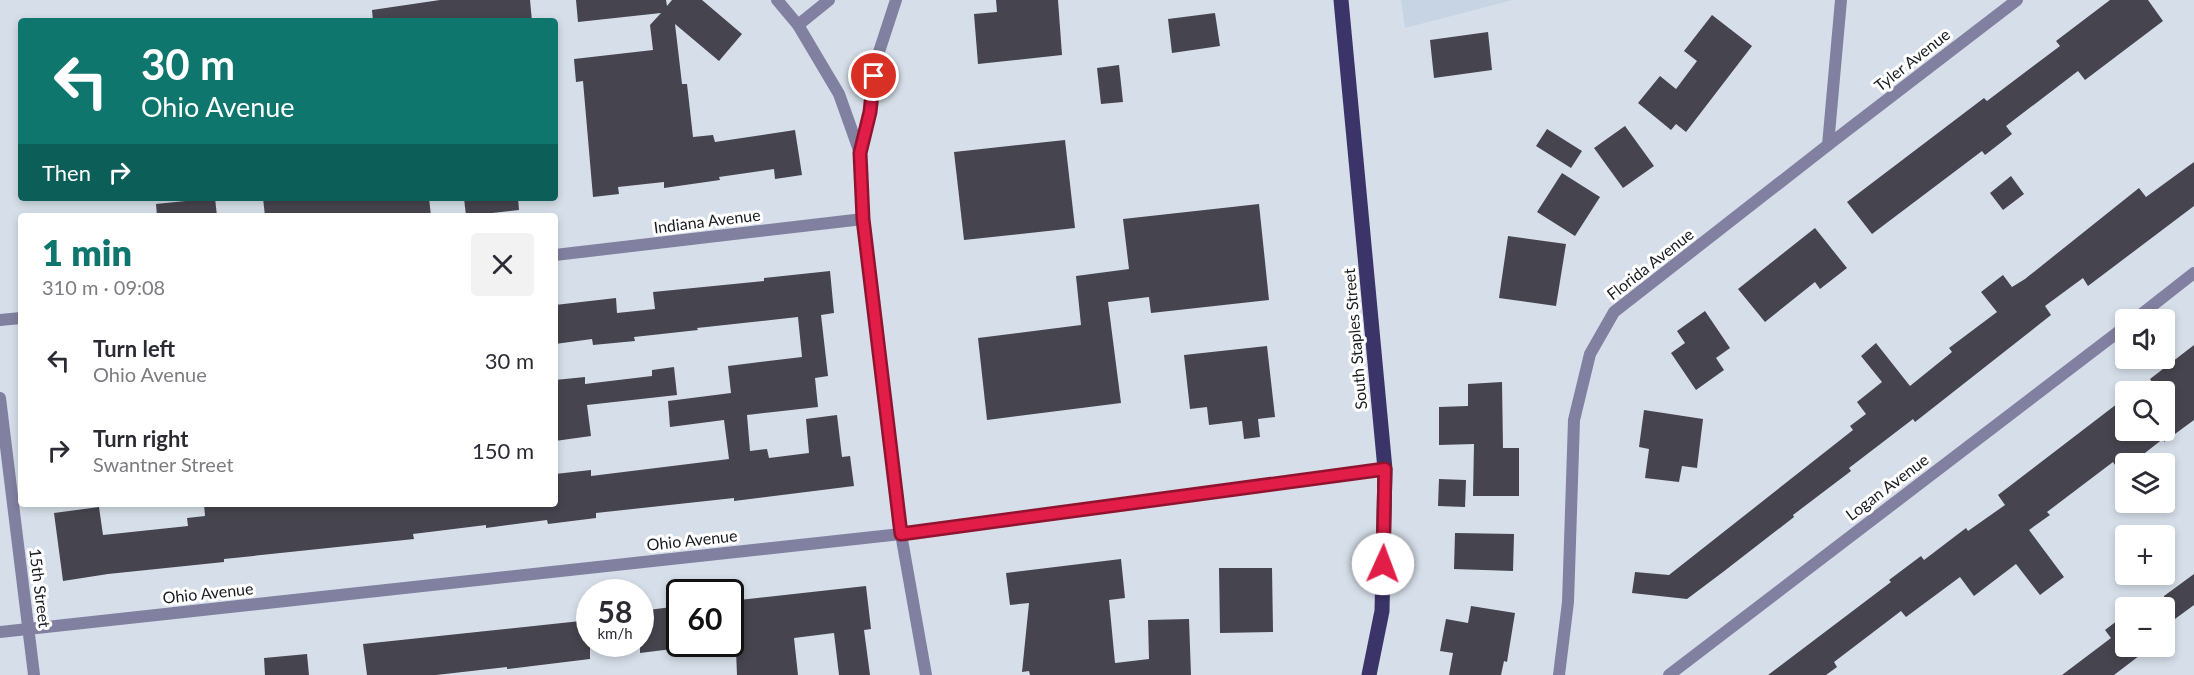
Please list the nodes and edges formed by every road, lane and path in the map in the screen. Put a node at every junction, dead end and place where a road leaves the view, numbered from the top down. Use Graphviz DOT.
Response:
graph roads {
  1 [pos="777,0"];
  2 [pos="829,0"];
  3 [pos="897,0"];
  4 [pos="1341,0"];
  5 [pos="1840,0"];
  6 [pos="2017,0"];
  7 [pos="798,25"];
  8 [pos="1828,145"];
  9 [pos="860,153"];
  10 [pos="863,219"];
  11 [pos="558,255"];
  12 [pos="2194,273"];
  13 [pos="2148,309"];
  14 [pos="18,318"];
  15 [pos="0,320"];
  16 [pos="2115,334"];
  17 [pos="0,399"];
  18 [pos="1385,469"];
  19 [pos="901,534"];
  20 [pos="28,629"];
  21 [pos="0,632"];
  22 [pos="34,675"];
  23 [pos="926,675"];
  24 [pos="1369,675"];
  25 [pos="1559,675"];
  26 [pos="1670,675"];
  1 -- 7 [label="street"];
  2 -- 7 [label="street"];
  3 -- 9 [label="street"];
  4 -- 18 [label="main road, South Staples Street"];
  5 -- 8 [label="street"];
  6 -- 8 [label="street, Tyler Avenue"];
  7 -- 9 [label="street"];
  8 -- 25 [label="street, Florida Avenue"];
  9 -- 10 [label="street"];
  10 -- 11 [label="street, Indiana Avenue"];
  10 -- 19 [label="street"];
  12 -- 13 [label="street"];
  14 -- 15 [label="street"];
  16 -- 26 [label="street, Logan Avenue"];
  17 -- 20 [label="street, 15th Street"];
  18 -- 19 [label="street, Ohio Avenue"];
  18 -- 24 [label="main road, South Staples Street"];
  19 -- 20 [label="street, Ohio Avenue"];
  19 -- 23 [label="street"];
  20 -- 21 [label="street, Ohio Avenue"];
  20 -- 22 [label="street, 15th Street"];
}
